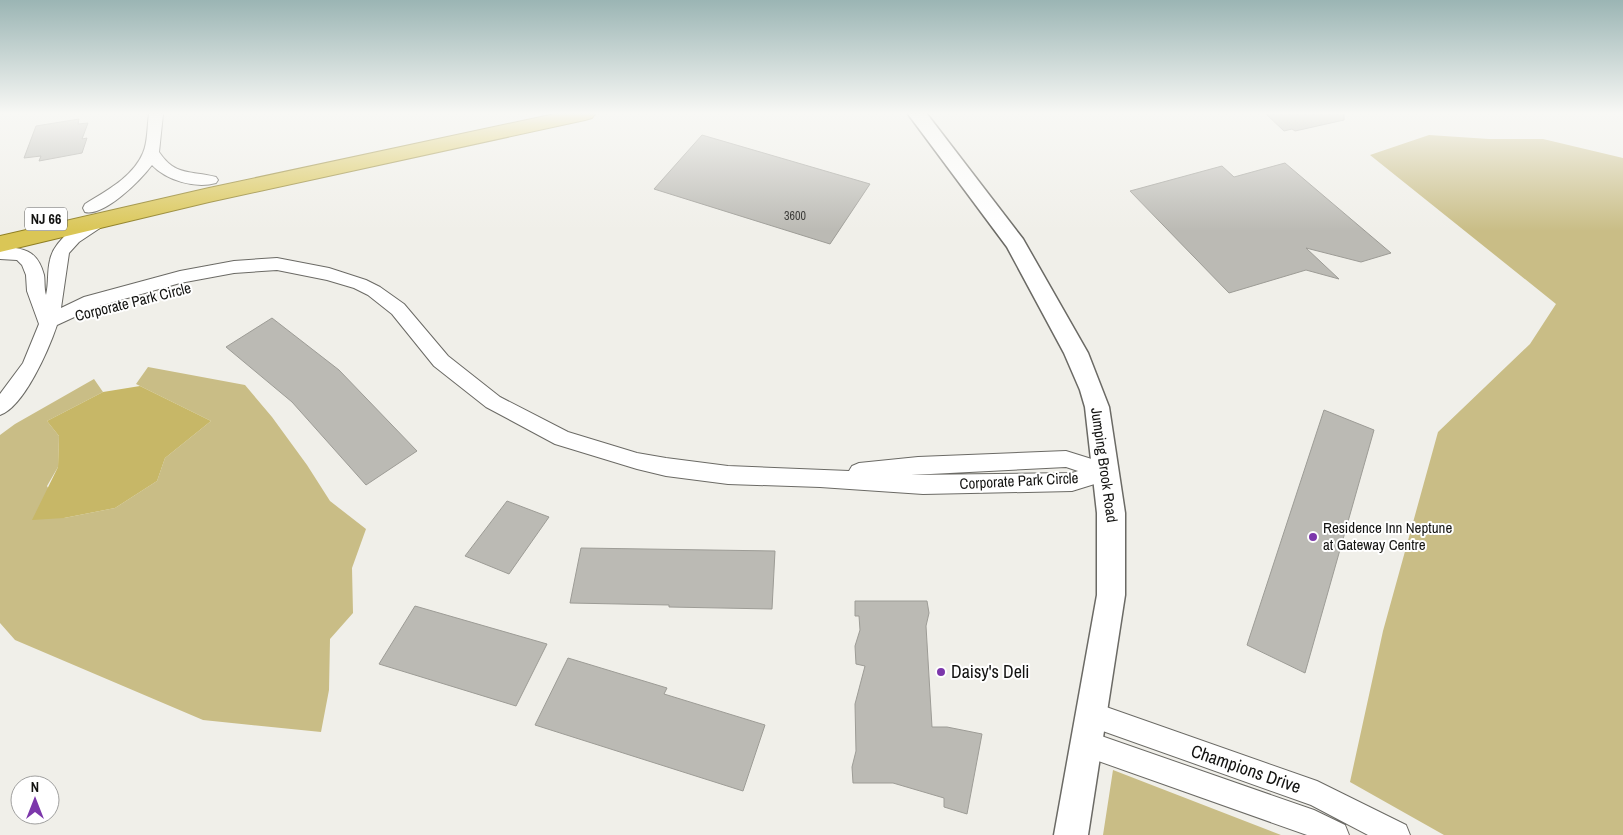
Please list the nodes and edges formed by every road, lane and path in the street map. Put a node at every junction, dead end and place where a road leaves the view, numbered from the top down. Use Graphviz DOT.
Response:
graph roads {
  1 [pos="150,153"];
  2 [pos="152,153"];
  3 [pos="337,153"];
  4 [pos="403,153"];
  5 [pos="947,153"];
  6 [pos="210,180"];
  7 [pos="95,214"];
  8 [pos="0,230"];
  9 [pos="0,244"];
  10 [pos="0,252"];
  11 [pos="47,322"];
  12 [pos="0,407"];
  13 [pos="1107,472"];
  14 [pos="1089,730"];
  15 [pos="1294,786"];
  16 [pos="1292,817"];
  17 [pos="1071,835"];
  18 [pos="1334,835"];
  19 [pos="1396,835"];
  1 -- 7 [label="street"];
  2 -- 6 [label="street"];
  3 -- 6 [label="highway, NJ 66"];
  4 -- 7 [label="highway, NJ 66"];
  5 -- 13 [label="street, Jumping Brook Road"];
  6 -- 7 [label="highway, NJ 66"];
  7 -- 8 [label="highway, NJ 66"];
  7 -- 9 [label="highway, NJ 66"];
  7 -- 11 [label="street"];
  10 -- 11 [label="street"];
  11 -- 12 [label="street"];
  11 -- 13 [label="street, Corporate Park Circle"];
  13 -- 14 [label="street, Jumping Brook Road"];
  14 -- 15 [label="street, Champions Drive"];
  14 -- 16 [label="street, Champions Drive"];
  14 -- 17 [label="street, Jumping Brook Road"];
  15 -- 16 [label="street"];
  15 -- 19 [label="street, Champions Drive"];
  16 -- 18 [label="street, Champions Drive"];
}
